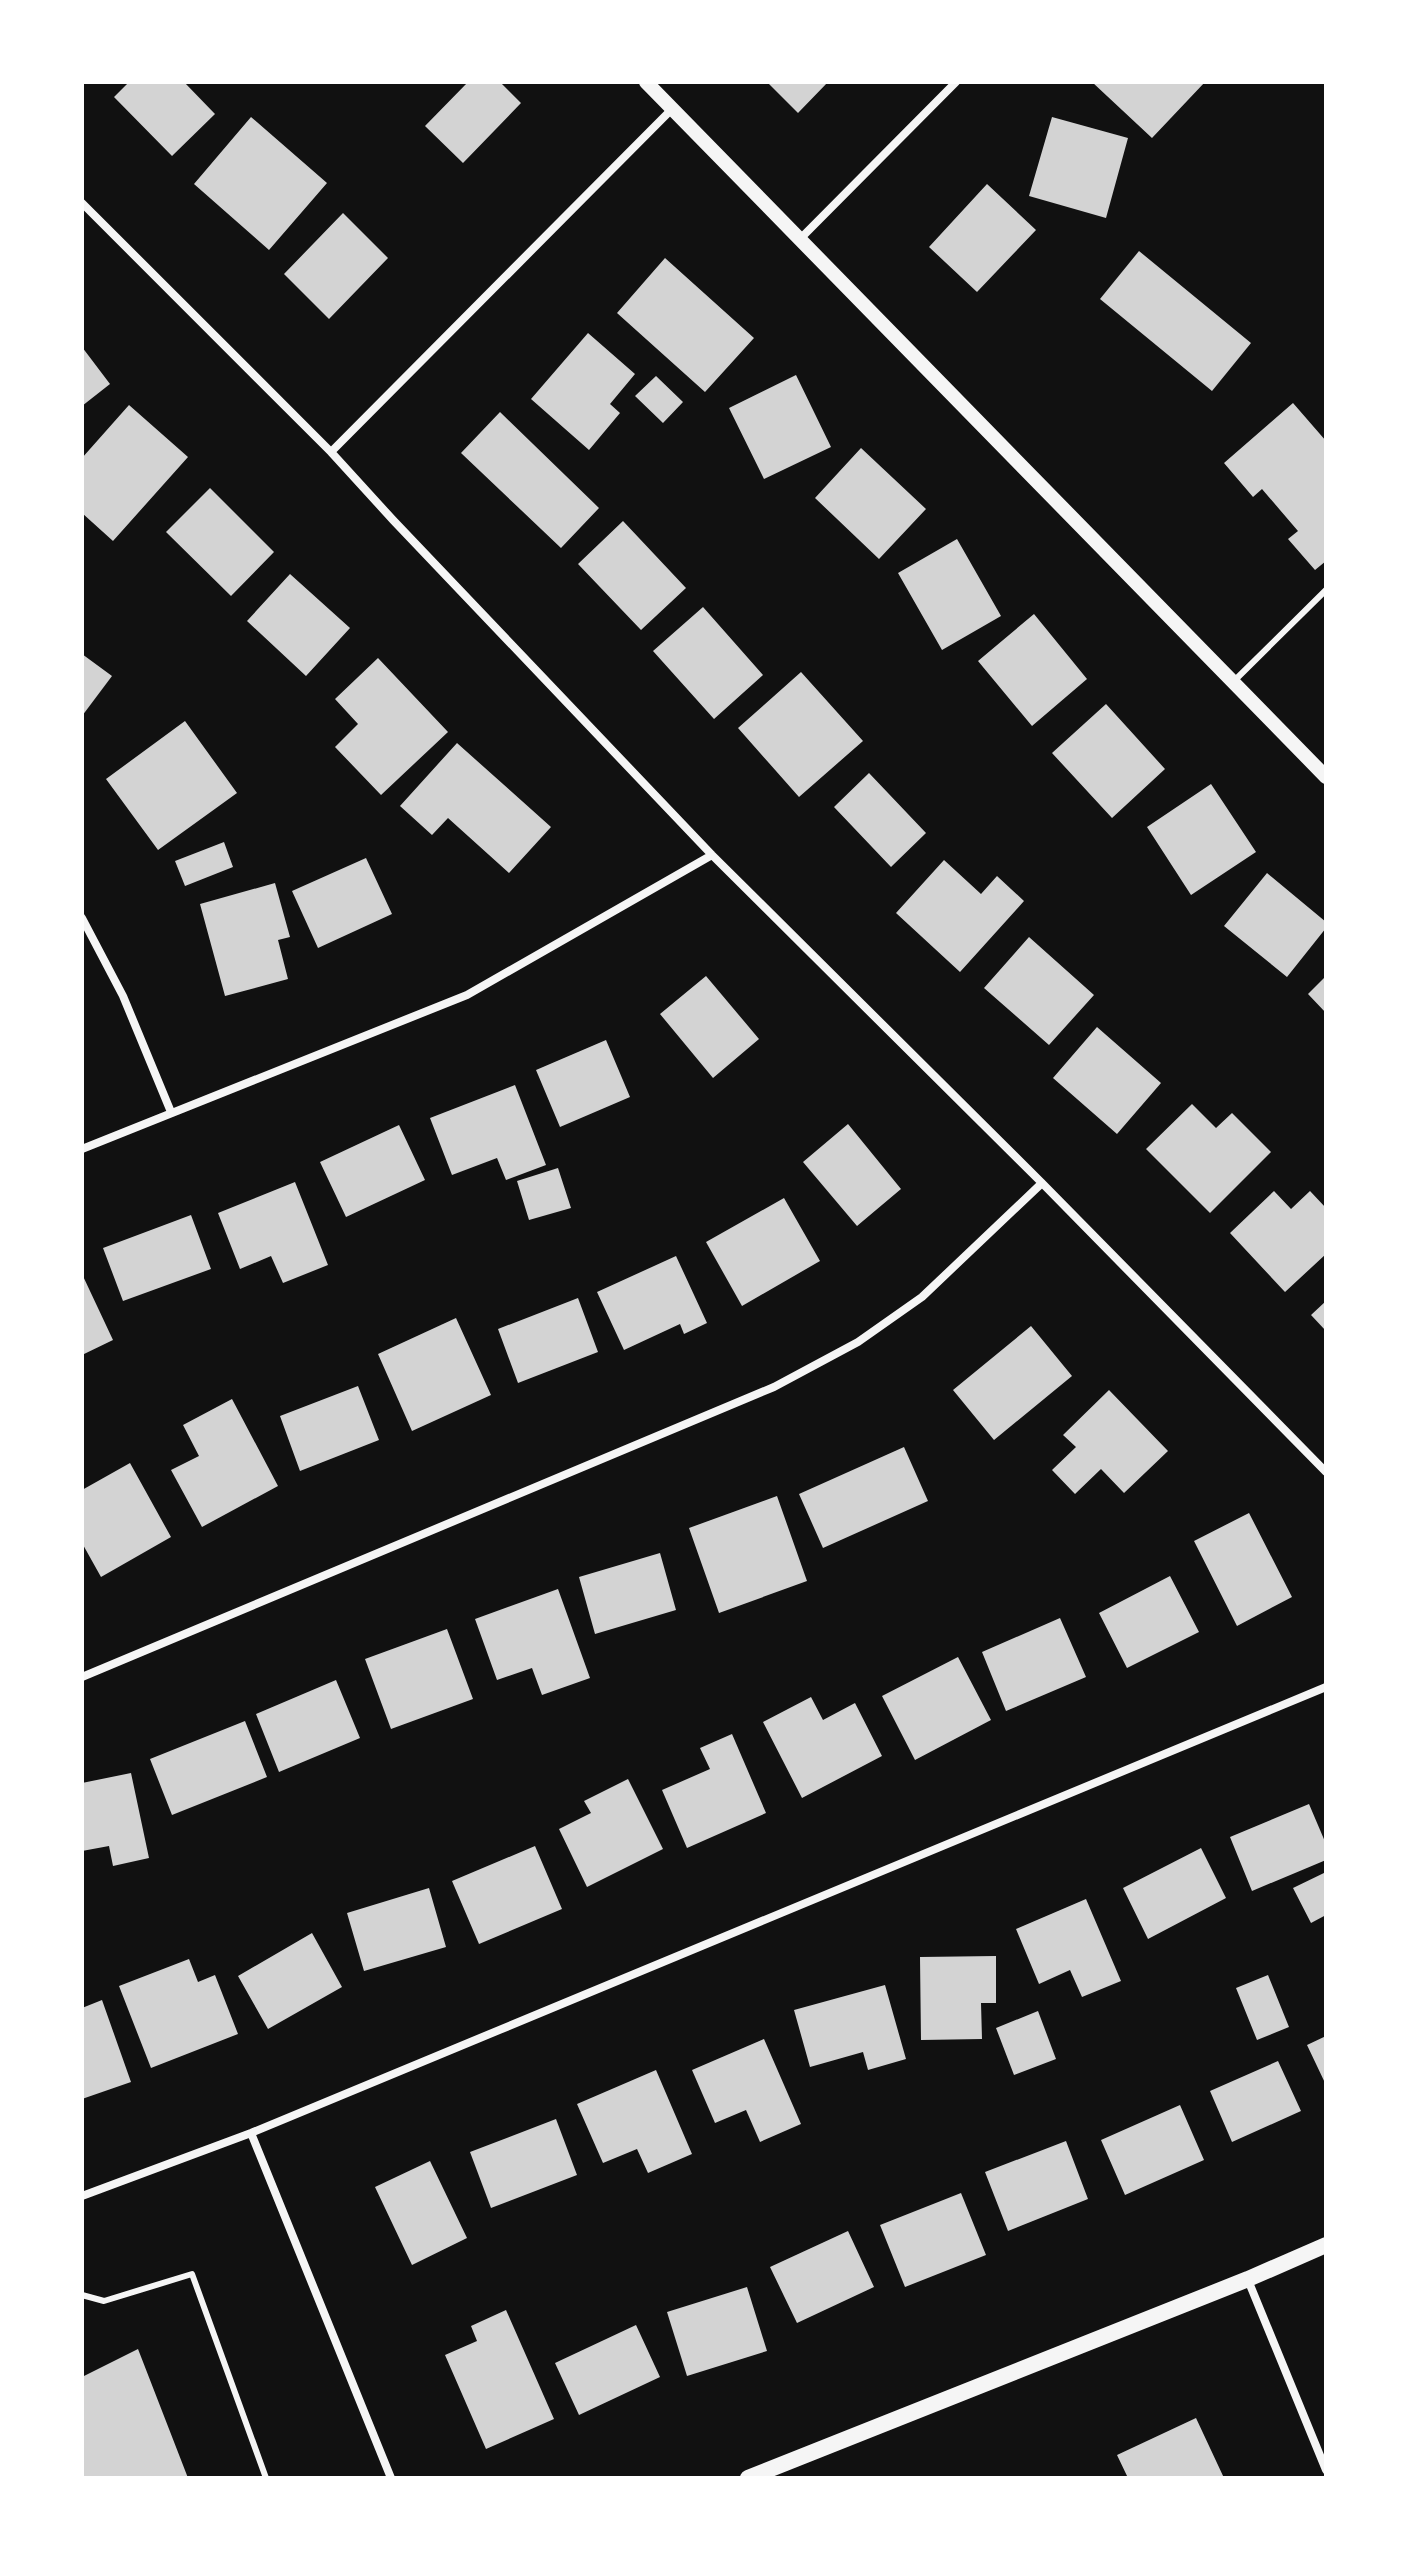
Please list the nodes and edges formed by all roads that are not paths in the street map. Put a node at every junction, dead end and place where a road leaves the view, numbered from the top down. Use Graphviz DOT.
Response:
graph roads {
  1 [pos="646,82"];
  2 [pos="956,82"];
  3 [pos="672,109"];
  4 [pos="82,203"];
  5 [pos="801,238"];
  6 [pos="331,452"];
  7 [pos="1326,590"];
  8 [pos="1233,682"];
  9 [pos="1326,777"];
  10 [pos="712,855"];
  11 [pos="82,918"];
  12 [pos="171,1112"];
  13 [pos="82,1149"];
  14 [pos="1042,1183"];
  15 [pos="1326,1472"];
  16 [pos="82,1677"];
  17 [pos="1326,1687"];
  18 [pos="251,2133"];
  19 [pos="82,2196"];
  20 [pos="1326,2245"];
  21 [pos="1248,2279"];
  22 [pos="82,2295"];
  23 [pos="1326,2470"];
  24 [pos="266,2478"];
  25 [pos="391,2478"];
  26 [pos="748,2478"];
  1 -- 3 [label="street"];
  2 -- 5 [label="street"];
  3 -- 5 [label="street"];
  3 -- 6 [label="street"];
  4 -- 6 [label="street"];
  5 -- 8 [label="street"];
  6 -- 10 [label="street"];
  7 -- 8 [label="lane"];
  8 -- 9 [label="street"];
  10 -- 12 [label="street"];
  10 -- 14 [label="street"];
  11 -- 12 [label="street"];
  12 -- 13 [label="street"];
  14 -- 15 [label="street"];
  14 -- 16 [label="street"];
  17 -- 18 [label="street"];
  18 -- 19 [label="street"];
  18 -- 25 [label="street"];
  20 -- 21 [label="main road"];
  21 -- 23 [label="street"];
  21 -- 26 [label="main road"];
  22 -- 24 [label="lane"];
}
